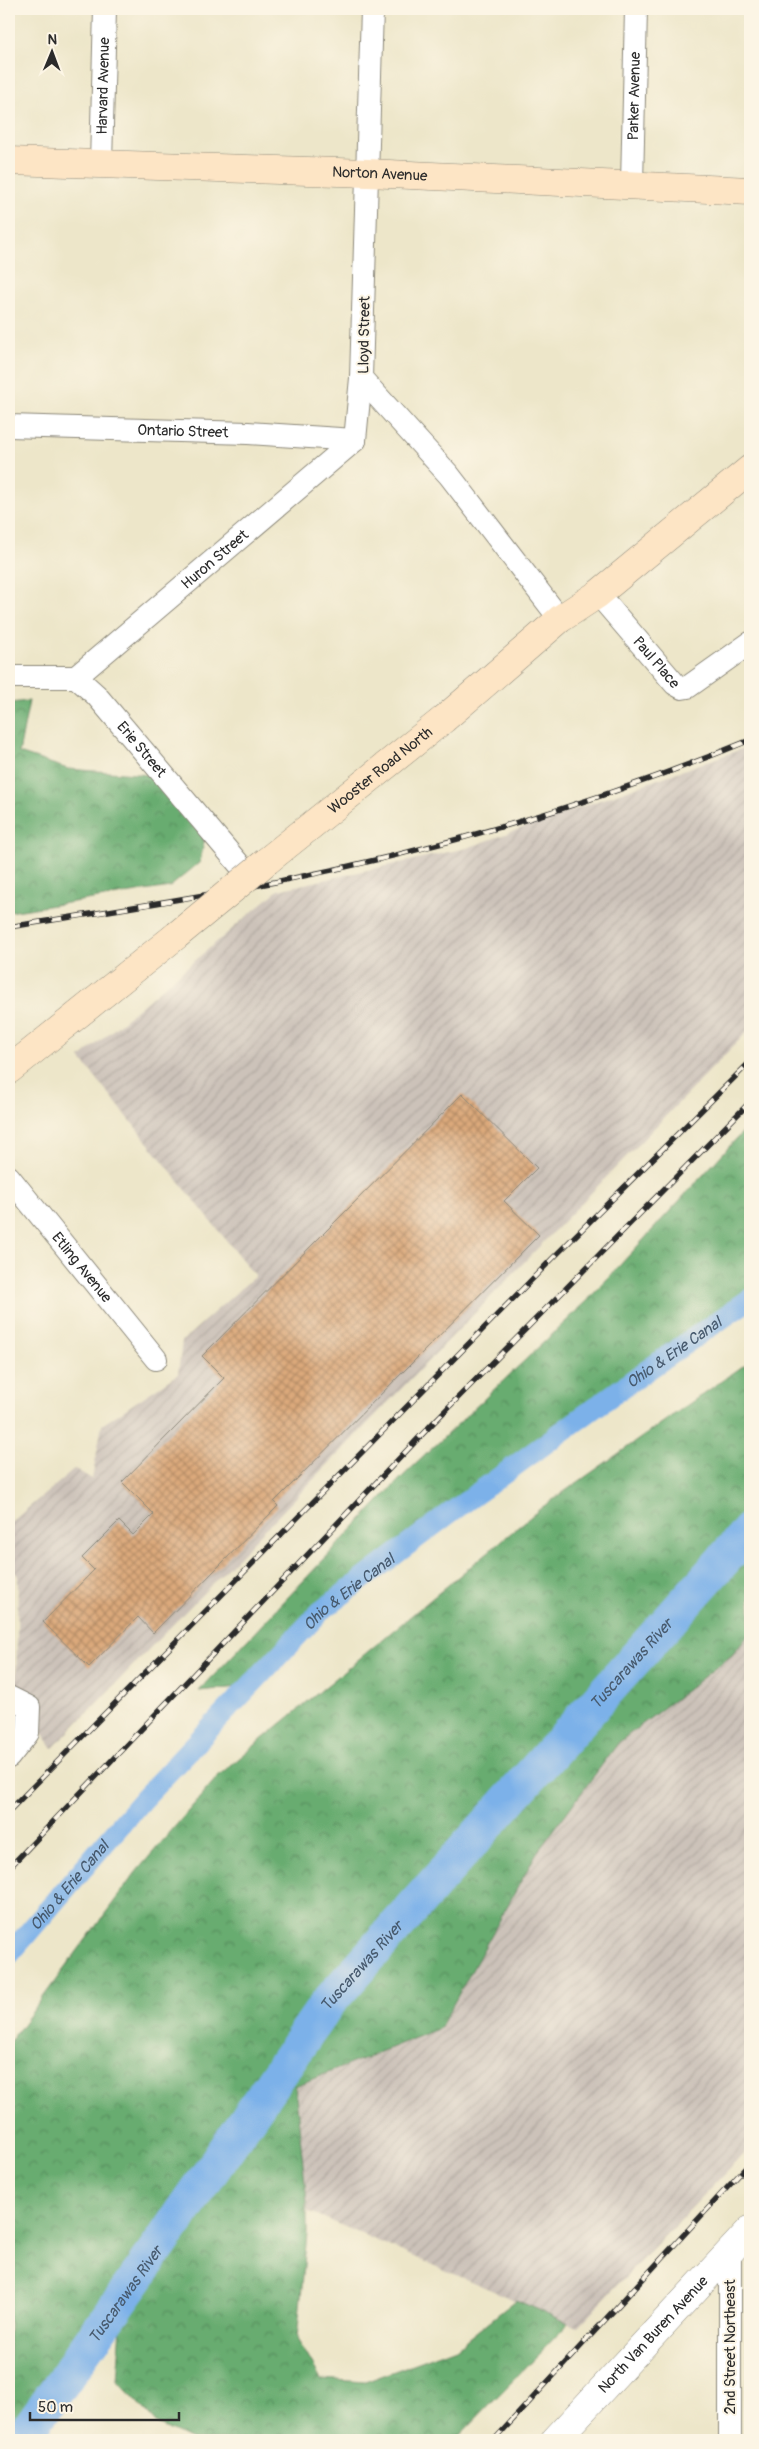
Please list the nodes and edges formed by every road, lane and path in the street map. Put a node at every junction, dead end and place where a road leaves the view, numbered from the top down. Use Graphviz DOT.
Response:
graph roads {
  1 [pos="105,9"];
  2 [pos="372,9"];
  3 [pos="636,9"];
  4 [pos="9,161"];
  5 [pos="101,164"];
  6 [pos="368,173"];
  7 [pos="632,184"];
  8 [pos="750,191"];
  9 [pos="361,378"];
  10 [pos="9,426"];
  11 [pos="355,440"];
  12 [pos="750,468"];
  13 [pos="598,594"];
  14 [pos="560,620"];
  15 [pos="750,643"];
  16 [pos="9,677"];
  17 [pos="76,678"];
  18 [pos="252,867"];
  19 [pos="9,1070"];
  20 [pos="9,1177"];
  21 [pos="156,1358"];
  22 [pos="9,1697"];
  23 [pos="9,1757"];
  24 [pos="750,2230"];
  25 [pos="730,2253"];
  26 [pos="555,2440"];
  27 [pos="730,2440"];
  1 -- 5 [label="street, Harvard Avenue"];
  2 -- 6 [label="street, Lloyd Street"];
  3 -- 7 [label="street, Parker Avenue"];
  4 -- 5 [label="main road, Norton Avenue"];
  5 -- 6 [label="main road, Norton Avenue"];
  6 -- 7 [label="main road, Norton Avenue"];
  6 -- 9 [label="street, Lloyd Street"];
  7 -- 8 [label="main road, Norton Avenue"];
  9 -- 11 [label="street"];
  9 -- 14 [label="street, Lloyd Street"];
  10 -- 11 [label="street, Ontario Street"];
  11 -- 17 [label="street, Huron Street"];
  12 -- 13 [label="main road, Wooster Road North"];
  13 -- 14 [label="main road, Wooster Road North"];
  13 -- 15 [label="street, Paul Place"];
  14 -- 18 [label="main road, Wooster Road North"];
  16 -- 17 [label="street"];
  17 -- 18 [label="street, Erie Street"];
  18 -- 19 [label="main road, Wooster Road North, bridge"];
  20 -- 21 [label="street, Etling Avenue"];
  22 -- 23 [label="street"];
  24 -- 25 [label="street, North Van Buren Avenue"];
  25 -- 26 [label="street, North Van Buren Avenue"];
  25 -- 27 [label="street, 2nd Street Northeast"];
}
